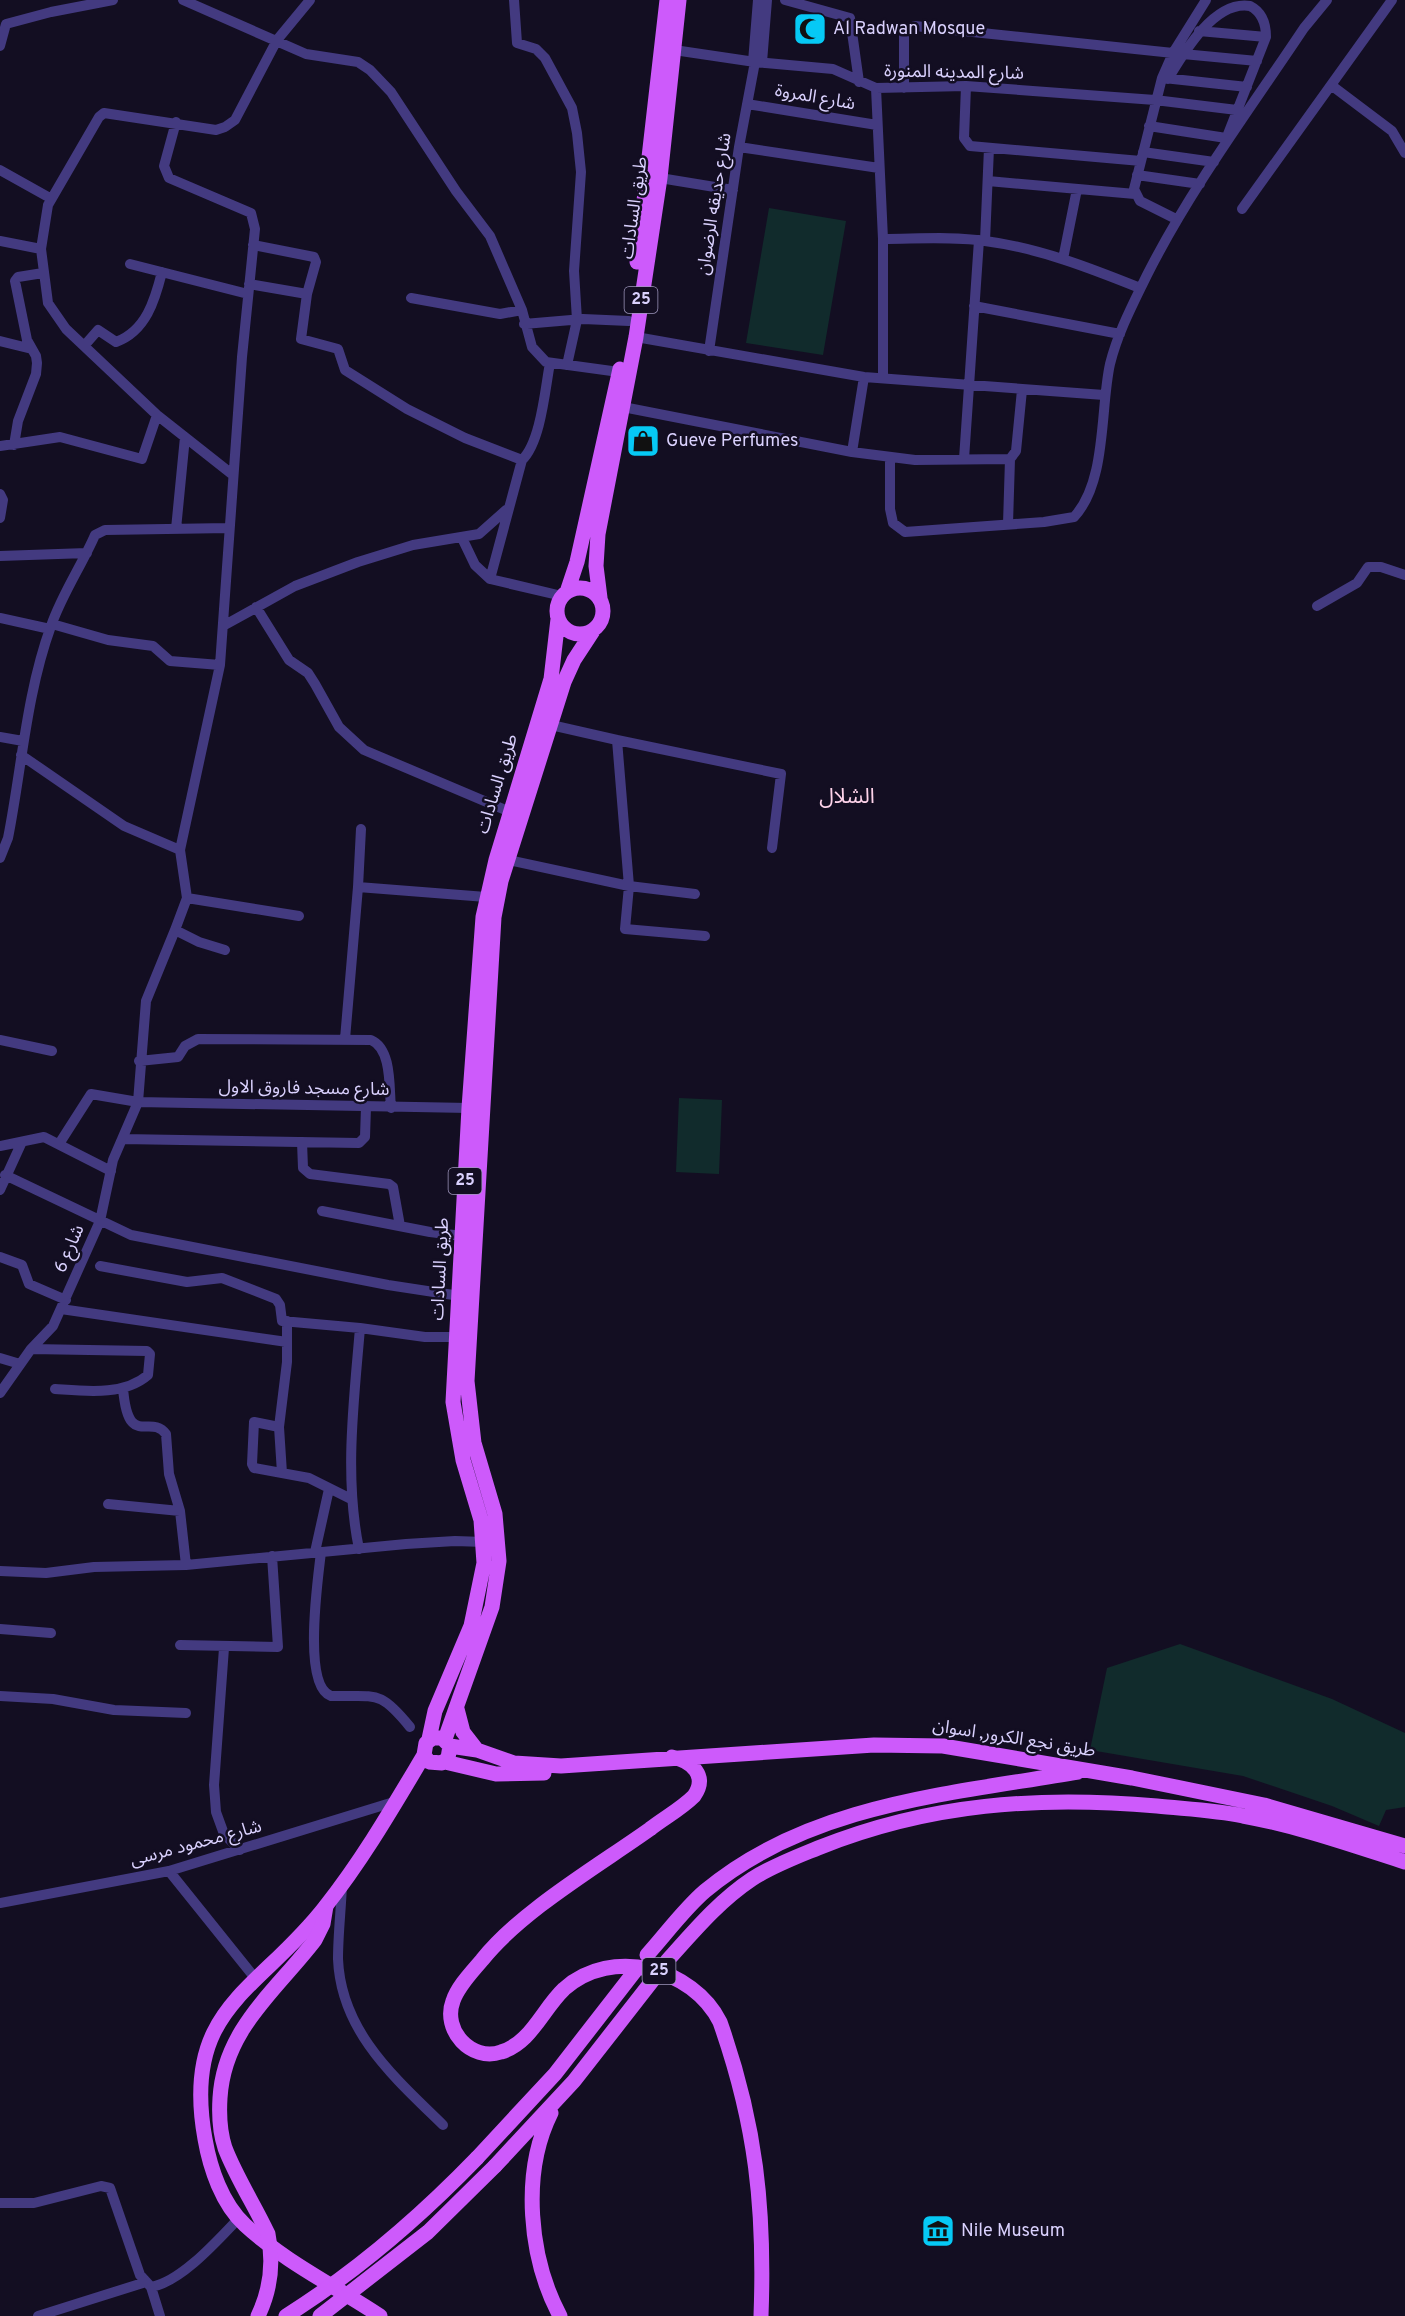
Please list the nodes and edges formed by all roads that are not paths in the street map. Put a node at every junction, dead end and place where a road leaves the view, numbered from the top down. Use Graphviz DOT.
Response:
graph roads {
  1 [pos="113,0"];
  2 [pos="183,0"];
  3 [pos="310,0"];
  4 [pos="514,0"];
  5 [pos="667,0"];
  6 [pos="679,0"];
  7 [pos="758,0"];
  8 [pos="767,0"];
  9 [pos="785,0"];
  10 [pos="1206,0"];
  11 [pos="1327,0"];
  12 [pos="1392,0"];
  13 [pos="3,24"];
  14 [pos="1199,31"];
  15 [pos="1266,37"];
  16 [pos="277,40"];
  17 [pos="0,46"];
  18 [pos="674,50"];
  19 [pos="1178,53"];
  20 [pos="757,62"];
  21 [pos="1257,62"];
  22 [pos="1165,78"];
  23 [pos="859,82"];
  24 [pos="1331,85"];
  25 [pos="966,86"];
  26 [pos="1247,87"];
  27 [pos="876,88"];
  28 [pos="904,88"];
  29 [pos="1155,100"];
  30 [pos="747,104"];
  31 [pos="1237,110"];
  32 [pos="176,122"];
  33 [pos="877,126"];
  34 [pos="1149,126"];
  35 [pos="1226,138"];
  36 [pos="739,147"];
  37 [pos="989,148"];
  38 [pos="1405,153"];
  39 [pos="1142,157"];
  40 [pos="1217,158"];
  41 [pos="879,168"];
  42 [pos="1,174"];
  43 [pos="1137,175"];
  44 [pos="660,178"];
  45 [pos="988,181"];
  46 [pos="1200,184"];
  47 [pos="1077,189"];
  48 [pos="733,190"];
  49 [pos="1135,194"];
  50 [pos="50,198"];
  51 [pos="1242,209"];
  52 [pos="1176,219"];
  53 [pos="883,239"];
  54 [pos="982,240"];
  55 [pos="0,241"];
  56 [pos="253,245"];
  57 [pos="41,249"];
  58 [pos="1063,259"];
  59 [pos="130,264"];
  60 [pos="162,272"];
  61 [pos="43,273"];
  62 [pos="1140,288"];
  63 [pos="248,289"];
  64 [pos="307,294"];
  65 [pos="411,298"];
  66 [pos="974,306"];
  67 [pos="522,310"];
  68 [pos="577,320"];
  69 [pos="629,321"];
  70 [pos="524,324"];
  71 [pos="1120,334"];
  72 [pos="636,337"];
  73 [pos="0,341"];
  74 [pos="84,346"];
  75 [pos="32,349"];
  76 [pos="709,351"];
  77 [pos="550,363"];
  78 [pos="567,366"];
  79 [pos="619,372"];
  80 [pos="864,377"];
  81 [pos="883,378"];
  82 [pos="969,384"];
  83 [pos="1022,390"];
  84 [pos="1104,395"];
  85 [pos="623,407"];
  86 [pos="157,415"];
  87 [pos="185,437"];
  88 [pos="14,445"];
  89 [pos="0,446"];
  90 [pos="852,452"];
  91 [pos="890,457"];
  92 [pos="964,459"];
  93 [pos="1010,459"];
  94 [pos="522,460"];
  95 [pos="233,475"];
  96 [pos="0,494"];
  97 [pos="506,510"];
  98 [pos="0,518"];
  99 [pos="1008,524"];
  100 [pos="229,528"];
  101 [pos="176,529"];
  102 [pos="462,538"];
  103 [pos="87,553"];
  104 [pos="0,556"];
  105 [pos="1405,575"];
  106 [pos="490,579"];
  107 [pos="564,594"];
  108 [pos="600,598"];
  109 [pos="1317,606"];
  110 [pos="256,607"];
  111 [pos="0,618"];
  112 [pos="558,619"];
  113 [pos="223,626"];
  114 [pos="51,627"];
  115 [pos="593,631"];
  116 [pos="220,665"];
  117 [pos="551,726"];
  118 [pos="0,737"];
  119 [pos="617,740"];
  120 [pos="23,741"];
  121 [pos="21,755"];
  122 [pos="510,812"];
  123 [pos="362,829"];
  124 [pos="4,837"];
  125 [pos="772,848"];
  126 [pos="180,850"];
  127 [pos="0,858"];
  128 [pos="508,860"];
  129 [pos="628,886"];
  130 [pos="358,887"];
  131 [pos="695,894"];
  132 [pos="486,897"];
  133 [pos="187,898"];
  134 [pos="299,916"];
  135 [pos="175,930"];
  136 [pos="705,936"];
  137 [pos="225,950"];
  138 [pos="345,1039"];
  139 [pos="0,1040"];
  140 [pos="52,1052"];
  141 [pos="139,1061"];
  142 [pos="138,1102"];
  143 [pos="366,1107"];
  144 [pos="391,1108"];
  145 [pos="469,1108"];
  146 [pos="122,1139"];
  147 [pos="302,1142"];
  148 [pos="21,1144"];
  149 [pos="59,1144"];
  150 [pos="0,1146"];
  151 [pos="111,1171"];
  152 [pos="5,1175"];
  153 [pos="0,1190"];
  154 [pos="322,1211"];
  155 [pos="100,1221"];
  156 [pos="400,1226"];
  157 [pos="462,1236"];
  158 [pos="0,1257"];
  159 [pos="100,1266"];
  160 [pos="460,1296"];
  161 [pos="64,1304"];
  162 [pos="287,1321"];
  163 [pos="360,1328"];
  164 [pos="456,1337"];
  165 [pos="287,1342"];
  166 [pos="31,1349"];
  167 [pos="0,1358"];
  168 [pos="20,1364"];
  169 [pos="123,1388"];
  170 [pos="55,1389"];
  171 [pos="0,1394"];
  172 [pos="279,1427"];
  173 [pos="282,1473"];
  174 [pos="329,1489"];
  175 [pos="351,1499"];
  176 [pos="108,1504"];
  177 [pos="180,1511"];
  178 [pos="484,1542"];
  179 [pos="359,1549"];
  180 [pos="318,1552"];
  181 [pos="272,1556"];
  182 [pos="186,1565"];
  183 [pos="0,1571"];
  184 [pos="0,1629"];
  185 [pos="51,1633"];
  186 [pos="180,1645"];
  187 [pos="224,1648"];
  188 [pos="0,1696"];
  189 [pos="457,1709"];
  190 [pos="186,1713"];
  191 [pos="410,1727"];
  192 [pos="429,1739"];
  193 [pos="448,1743"];
  194 [pos="477,1750"];
  195 [pos="424,1755"];
  196 [pos="672,1757"];
  197 [pos="446,1761"];
  198 [pos="573,1765"];
  199 [pos="1090,1770"];
  200 [pos="396,1801"];
  201 [pos="1405,1846"];
  202 [pos="240,1850"];
  203 [pos="1405,1862"];
  204 [pos="169,1871"];
  205 [pos="342,1885"];
  206 [pos="0,1903"];
  207 [pos="326,1906"];
  208 [pos="647,1955"];
  209 [pos="667,1960"];
  210 [pos="635,1971"];
  211 [pos="656,1976"];
  212 [pos="255,1978"];
  213 [pos="558,2098"];
  214 [pos="443,2125"];
  215 [pos="0,2203"];
  216 [pos="238,2217"];
  217 [pos="149,2285"];
  218 [pos="38,2316"];
  219 [pos="160,2316"];
  220 [pos="258,2316"];
  221 [pos="286,2316"];
  222 [pos="320,2316"];
  223 [pos="380,2316"];
  224 [pos="560,2316"];
  225 [pos="761,2316"];
  1 -- 13 [label="street"];
  2 -- 16 [label="street"];
  3 -- 16 [label="street"];
  4 -- 68 [label="street"];
  5 -- 69 [label="main road, طريق السادات / 25"];
  6 -- 18 [label="main road, طريق السادات / 25"];
  7 -- 20 [label="street"];
  8 -- 20 [label="street"];
  9 -- 23 [label="street"];
  10 -- 19 [label="street"];
  11 -- 40 [label="street"];
  12 -- 24 [label="street"];
  13 -- 17 [label="street"];
  14 -- 15 [label="street"];
  14 -- 15 [label="street"];
  14 -- 19 [label="street"];
  15 -- 21 [label="street"];
  16 -- 32 [label="street"];
  16 -- 67 [label="street"];
  18 -- 20 [label="street, شارع المدينه المنورة"];
  18 -- 44 [label="main road, طريق السادات / 25"];
  19 -- 21 [label="street"];
  19 -- 22 [label="street"];
  19 -- 28 [label="street"];
  20 -- 23 [label="street, شارع المدينه المنورة"];
  20 -- 30 [label="street, شارع حديقه الرضوان"];
  21 -- 26 [label="street"];
  22 -- 26 [label="street"];
  22 -- 29 [label="street"];
  23 -- 27 [label="street, شارع المدينه المنورة"];
  24 -- 38 [label="street"];
  24 -- 51 [label="street"];
  25 -- 28 [label="street, شارع المدينه المنورة"];
  25 -- 29 [label="street, شارع المدينه المنورة"];
  25 -- 37 [label="street"];
  26 -- 31 [label="street"];
  27 -- 28 [label="street, شارع المدينه المنورة"];
  27 -- 33 [label="street"];
  29 -- 31 [label="street, شارع المدينه المنورة"];
  29 -- 34 [label="street"];
  30 -- 33 [label="street, شارع المروة"];
  30 -- 36 [label="street, شارع حديقه الرضوان"];
  31 -- 35 [label="street"];
  32 -- 50 [label="street"];
  32 -- 56 [label="street"];
  33 -- 41 [label="street"];
  34 -- 35 [label="street"];
  34 -- 39 [label="street"];
  35 -- 40 [label="street"];
  36 -- 41 [label="street"];
  36 -- 48 [label="street, شارع حديقه الرضوان"];
  37 -- 39 [label="street"];
  37 -- 45 [label="street"];
  39 -- 40 [label="street"];
  39 -- 43 [label="street"];
  40 -- 46 [label="street"];
  41 -- 53 [label="street"];
  42 -- 50 [label="street"];
  43 -- 46 [label="street"];
  43 -- 49 [label="street"];
  44 -- 48 [label="street"];
  44 -- 72 [label="main road, طريق السادات / 25"];
  45 -- 47 [label="street"];
  45 -- 54 [label="street"];
  46 -- 52 [label="street"];
  47 -- 49 [label="street"];
  47 -- 58 [label="street"];
  48 -- 76 [label="street, شارع حديقه الرضوان"];
  49 -- 52 [label="street"];
  50 -- 57 [label="street"];
  52 -- 62 [label="street"];
  53 -- 54 [label="street"];
  53 -- 81 [label="street"];
  54 -- 58 [label="street"];
  54 -- 66 [label="street"];
  55 -- 57 [label="street"];
  56 -- 63 [label="street"];
  56 -- 64 [label="street"];
  57 -- 61 [label="street"];
  58 -- 62 [label="street"];
  59 -- 60 [label="street"];
  60 -- 63 [label="street"];
  60 -- 74 [label="street"];
  61 -- 74 [label="street"];
  61 -- 75 [label="street"];
  62 -- 71 [label="street"];
  63 -- 64 [label="street"];
  63 -- 95 [label="street"];
  64 -- 94 [label="street"];
  65 -- 67 [label="street"];
  66 -- 71 [label="street"];
  66 -- 82 [label="street"];
  67 -- 70 [label="street"];
  68 -- 69 [label="street"];
  68 -- 70 [label="street"];
  68 -- 78 [label="street"];
  69 -- 79 [label="main road, طريق السادات / 25"];
  70 -- 77 [label="street"];
  71 -- 84 [label="street"];
  72 -- 76 [label="street"];
  72 -- 85 [label="main road, طريق السادات / 25"];
  73 -- 75 [label="street"];
  74 -- 86 [label="street"];
  75 -- 88 [label="street"];
  76 -- 80 [label="street"];
  77 -- 78 [label="street"];
  77 -- 94 [label="street"];
  78 -- 79 [label="street"];
  79 -- 107 [label="main road, طريق السادات / 25"];
  80 -- 81 [label="street"];
  80 -- 90 [label="street"];
  81 -- 82 [label="street"];
  82 -- 83 [label="street"];
  82 -- 92 [label="street"];
  83 -- 84 [label="street"];
  83 -- 93 [label="street"];
  84 -- 99 [label="street"];
  85 -- 90 [label="street"];
  85 -- 108 [label="main road, طريق السادات / 25"];
  86 -- 87 [label="street"];
  86 -- 88 [label="street"];
  87 -- 95 [label="street"];
  87 -- 101 [label="street"];
  88 -- 89 [label="street"];
  90 -- 91 [label="street"];
  91 -- 92 [label="street"];
  91 -- 99 [label="street"];
  92 -- 93 [label="street"];
  93 -- 99 [label="street"];
  94 -- 97 [label="street"];
  95 -- 100 [label="street"];
  96 -- 98 [label="street"];
  97 -- 102 [label="street"];
  97 -- 106 [label="street"];
  100 -- 101 [label="street"];
  100 -- 113 [label="street"];
  101 -- 103 [label="street"];
  102 -- 106 [label="street"];
  102 -- 110 [label="street"];
  103 -- 104 [label="street"];
  103 -- 114 [label="street"];
  105 -- 109 [label="street"];
  106 -- 107 [label="street"];
  107 -- 108 [label="main road"];
  107 -- 112 [label="main road"];
  108 -- 115 [label="main road"];
  110 -- 113 [label="street"];
  110 -- 122 [label="street"];
  111 -- 114 [label="street"];
  112 -- 115 [label="main road"];
  112 -- 122 [label="main road, طريق السادات / 25"];
  113 -- 116 [label="street"];
  114 -- 116 [label="street"];
  114 -- 120 [label="street"];
  115 -- 117 [label="main road, طريق السادات / 25"];
  116 -- 126 [label="street"];
  117 -- 119 [label="street"];
  117 -- 128 [label="main road, طريق السادات / 25"];
  118 -- 120 [label="street"];
  119 -- 125 [label="street"];
  119 -- 129 [label="street"];
  120 -- 121 [label="street"];
  121 -- 124 [label="street"];
  121 -- 126 [label="street"];
  122 -- 132 [label="main road, طريق السادات / 25"];
  123 -- 130 [label="street"];
  124 -- 127 [label="street"];
  126 -- 133 [label="street"];
  128 -- 129 [label="street"];
  128 -- 189 [label="main road, طريق السادات / 25"];
  129 -- 131 [label="street"];
  129 -- 136 [label="street"];
  130 -- 132 [label="street"];
  130 -- 138 [label="street"];
  132 -- 145 [label="main road, طريق السادات / 25"];
  133 -- 134 [label="street"];
  133 -- 135 [label="street"];
  135 -- 137 [label="street"];
  135 -- 141 [label="street"];
  138 -- 141 [label="street"];
  138 -- 144 [label="street"];
  139 -- 140 [label="street"];
  141 -- 142 [label="street"];
  142 -- 143 [label="street, شارع مسجد فاروق الاول"];
  142 -- 146 [label="street, شارع 6"];
  142 -- 149 [label="street, شارع مسجد فاروق الاول"];
  143 -- 144 [label="street, شارع مسجد فاروق الاول"];
  143 -- 147 [label="street"];
  144 -- 145 [label="street, شارع مسجد فاروق الاول"];
  145 -- 157 [label="main road, طريق السادات / 25"];
  146 -- 147 [label="street"];
  146 -- 151 [label="street, شارع 6"];
  147 -- 156 [label="street"];
  148 -- 149 [label="street"];
  148 -- 150 [label="street"];
  148 -- 152 [label="street"];
  149 -- 151 [label="street"];
  151 -- 155 [label="street, شارع 6"];
  152 -- 153 [label="street"];
  152 -- 155 [label="street"];
  154 -- 156 [label="street"];
  155 -- 160 [label="street"];
  155 -- 161 [label="street, شارع 6"];
  156 -- 157 [label="street"];
  157 -- 160 [label="main road, طريق السادات / 25"];
  158 -- 161 [label="street"];
  159 -- 162 [label="street"];
  160 -- 164 [label="main road, طريق السادات / 25"];
  161 -- 165 [label="street"];
  161 -- 166 [label="street, شارع 6"];
  162 -- 163 [label="street"];
  162 -- 165 [label="street"];
  163 -- 164 [label="street"];
  163 -- 175 [label="street"];
  164 -- 178 [label="main road, طريق السادات / 25"];
  165 -- 172 [label="street"];
  166 -- 168 [label="street, شارع 6"];
  166 -- 169 [label="street"];
  167 -- 168 [label="street"];
  168 -- 171 [label="street, شارع 6"];
  169 -- 170 [label="street"];
  169 -- 177 [label="street"];
  172 -- 173 [label="street"];
  172 -- 173 [label="street"];
  173 -- 174 [label="street"];
  174 -- 175 [label="street"];
  174 -- 180 [label="street"];
  175 -- 179 [label="street"];
  176 -- 177 [label="street"];
  177 -- 182 [label="street"];
  178 -- 179 [label="street"];
  178 -- 192 [label="main road, طريق السادات / 25"];
  179 -- 180 [label="street"];
  180 -- 181 [label="street"];
  180 -- 191 [label="street"];
  181 -- 182 [label="street"];
  181 -- 187 [label="street"];
  182 -- 183 [label="street"];
  184 -- 185 [label="street"];
  186 -- 187 [label="street"];
  187 -- 202 [label="street"];
  188 -- 190 [label="street"];
  189 -- 193 [label="main road, طريق السادات / 25"];
  189 -- 194 [label="main road"];
  192 -- 193 [label="main road"];
  192 -- 195 [label="main road"];
  193 -- 194 [label="main road, طريق نجع الكرور, اسوان"];
  193 -- 197 [label="main road"];
  194 -- 198 [label="main road, طريق نجع الكرور, اسوان"];
  195 -- 197 [label="main road"];
  195 -- 200 [label="main road"];
  196 -- 198 [label="main road, طريق نجع الكرور, اسوان"];
  196 -- 199 [label="main road, طريق نجع الكرور, اسوان"];
  196 -- 225 [label="main road, 25"];
  197 -- 198 [label="main road, طريق نجع الكرور, اسوان"];
  199 -- 201 [label="main road, طريق نجع الكرور, اسوان"];
  199 -- 208 [label="main road"];
  200 -- 202 [label="street, شارع محمود مرسى"];
  200 -- 205 [label="main road"];
  202 -- 204 [label="street, شارع محمود مرسى"];
  203 -- 209 [label="main road"];
  204 -- 206 [label="street, شارع محمود مرسى"];
  204 -- 212 [label="street"];
  205 -- 207 [label="main road"];
  205 -- 214 [label="street"];
  207 -- 212 [label="main road"];
  207 -- 220 [label="main road, bridge"];
  210 -- 221 [label="main road, bridge"];
  211 -- 213 [label="main road"];
  212 -- 216 [label="main road"];
  213 -- 222 [label="main road, bridge"];
  213 -- 224 [label="main road"];
  215 -- 217 [label="street"];
  216 -- 217 [label="street"];
  216 -- 223 [label="main road"];
  217 -- 218 [label="street"];
  217 -- 219 [label="street"];
}
